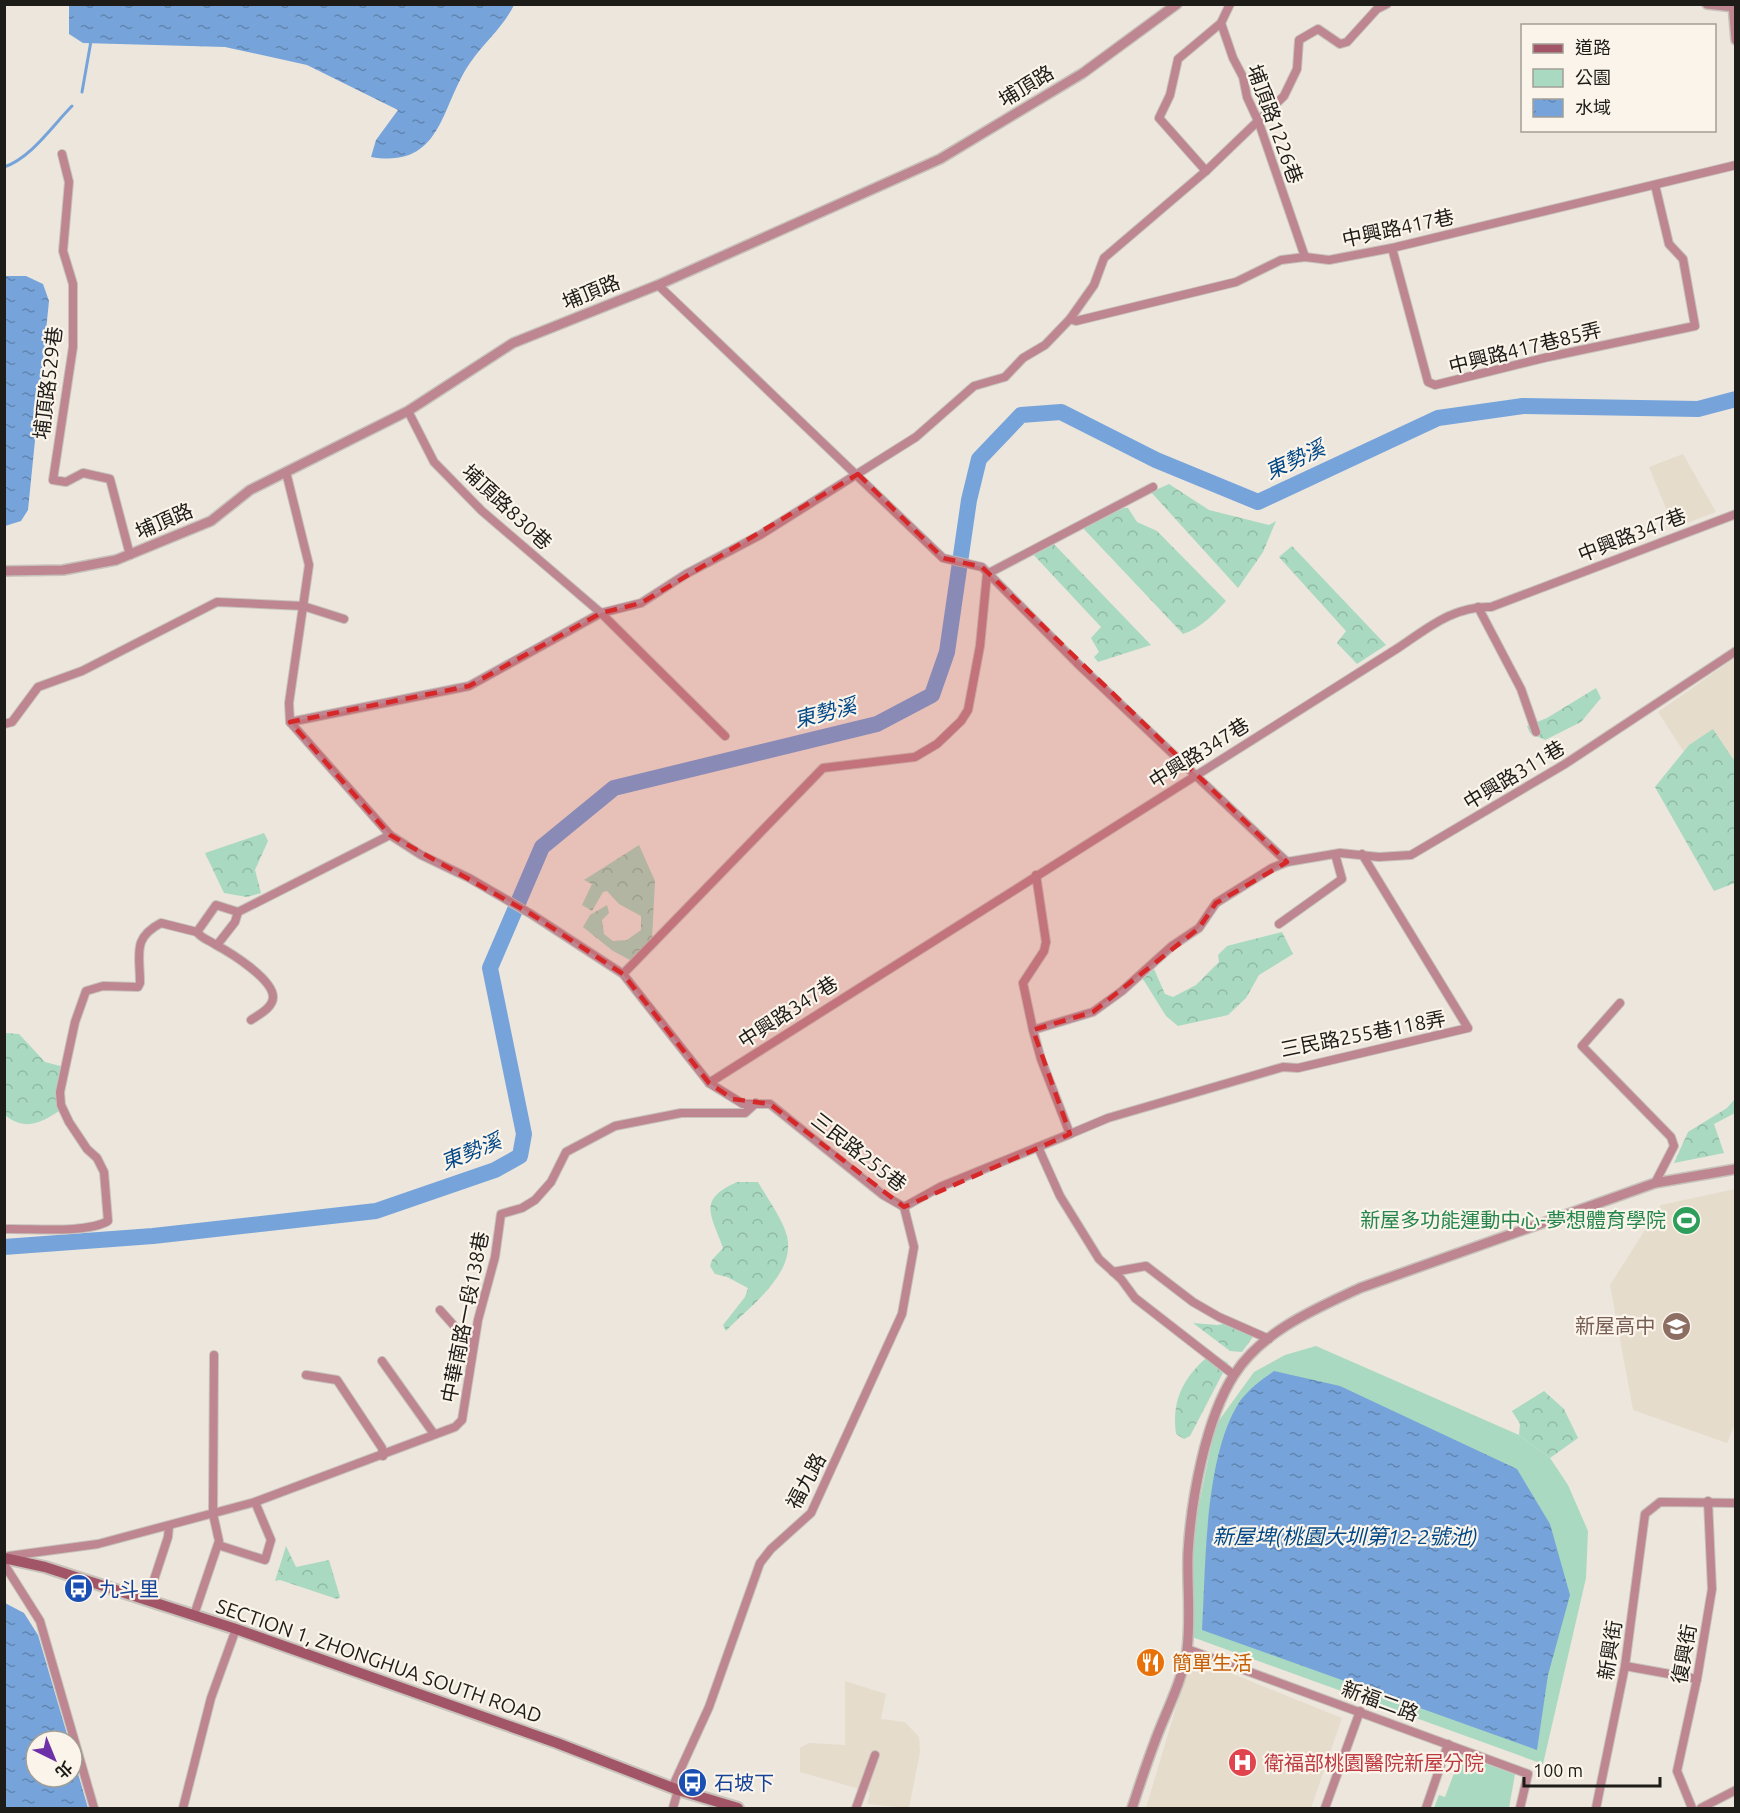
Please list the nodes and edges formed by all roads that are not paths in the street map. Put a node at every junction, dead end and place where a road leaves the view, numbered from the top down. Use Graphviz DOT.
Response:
graph roads {
  1 [pos="1178,4"];
  2 [pos="1230,4"];
  3 [pos="1387,4"];
  4 [pos="1707,4"];
  5 [pos="1733,6"];
  6 [pos="1221,23"];
  7 [pos="1736,40"];
  8 [pos="1259,123"];
  9 [pos="62,154"];
  10 [pos="1736,165"];
  11 [pos="1206,171"];
  12 [pos="1656,185"];
  13 [pos="1392,248"];
  14 [pos="1305,257"];
  15 [pos="658,285"];
  16 [pos="1070,319"];
  17 [pos="408,411"];
  18 [pos="286,472"];
  19 [pos="858,474"];
  20 [pos="1153,488"];
  21 [pos="1736,514"];
  22 [pos="130,555"];
  23 [pos="4,571"];
  24 [pos="985,571"];
  25 [pos="303,606"];
  26 [pos="1478,607"];
  27 [pos="601,613"];
  28 [pos="344,619"];
  29 [pos="1736,651"];
  30 [pos="290,722"];
  31 [pos="4,724"];
  32 [pos="1536,732"];
  33 [pos="725,735"];
  34 [pos="1194,775"];
  35 [pos="390,835"];
  36 [pos="1335,854"];
  37 [pos="1362,854"];
  38 [pos="1287,862"];
  39 [pos="1036,875"];
  40 [pos="238,912"];
  41 [pos="1279,924"];
  42 [pos="197,932"];
  43 [pos="217,945"];
  44 [pos="623,974"];
  45 [pos="1620,1003"];
  46 [pos="251,1020"];
  47 [pos="1033,1030"];
  48 [pos="709,1083"];
  49 [pos="756,1103"];
  50 [pos="1070,1134"];
  51 [pos="1038,1147"];
  52 [pos="1736,1169"];
  53 [pos="1655,1183"];
  54 [pos="904,1207"];
  55 [pos="4,1229"];
  56 [pos="1113,1272"];
  57 [pos="441,1310"];
  58 [pos="1269,1339"];
  59 [pos="473,1347"];
  60 [pos="214,1355"];
  61 [pos="382,1361"];
  62 [pos="306,1375"];
  63 [pos="1234,1375"];
  64 [pos="434,1434"];
  65 [pos="383,1456"];
  66 [pos="1708,1501"];
  67 [pos="255,1502"];
  68 [pos="1736,1503"];
  69 [pos="213,1514"];
  70 [pos="169,1526"];
  71 [pos="218,1545"];
  72 [pos="4,1558"];
  73 [pos="4,1564"];
  74 [pos="147,1600"];
  75 [pos="194,1615"];
  76 [pos="236,1629"];
  77 [pos="1187,1649"];
  78 [pos="1625,1666"];
  79 [pos="1697,1678"];
  80 [pos="1360,1711"];
  81 [pos="1448,1744"];
  82 [pos="875,1755"];
  83 [pos="675,1789"];
  84 [pos="1736,1790"];
  85 [pos="94,1809"];
  86 [pos="183,1809"];
  87 [pos="673,1809"];
  88 [pos="738,1809"];
  89 [pos="856,1809"];
  90 [pos="1132,1809"];
  91 [pos="1325,1809"];
  92 [pos="1426,1809"];
  93 [pos="1520,1809"];
  94 [pos="1596,1809"];
  95 [pos="1692,1809"];
  96 [pos="1701,1809"];
  1 -- 15 [label="street, 埔頂路"];
  2 -- 6 [label="street"];
  3 -- 8 [label="street"];
  4 -- 5 [label="street"];
  5 -- 7 [label="street"];
  6 -- 8 [label="street, 埔頂路1226巷"];
  6 -- 11 [label="street"];
  8 -- 11 [label="street"];
  8 -- 14 [label="street, 埔頂路1226巷"];
  9 -- 22 [label="street, 埔頂路529巷"];
  10 -- 12 [label="street, 中興路417巷"];
  11 -- 16 [label="street"];
  12 -- 13 [label="street, 中興路417巷"];
  12 -- 13 [label="street, 中興路417巷85弄"];
  13 -- 14 [label="street, 中興路417巷"];
  14 -- 16 [label="street, 中興路417巷"];
  15 -- 17 [label="street, 埔頂路"];
  15 -- 19 [label="street"];
  16 -- 19 [label="street"];
  17 -- 18 [label="street, 埔頂路"];
  17 -- 27 [label="street, 埔頂路830巷"];
  18 -- 22 [label="street, 埔頂路"];
  18 -- 25 [label="street"];
  19 -- 24 [label="street"];
  19 -- 27 [label="street"];
  20 -- 24 [label="street"];
  21 -- 26 [label="street, 中興路347巷"];
  22 -- 23 [label="street, 埔頂路"];
  24 -- 34 [label="street"];
  24 -- 44 [label="street"];
  25 -- 28 [label="street"];
  25 -- 30 [label="street"];
  25 -- 31 [label="street"];
  26 -- 32 [label="street"];
  26 -- 34 [label="street, 中興路347巷"];
  27 -- 30 [label="street"];
  27 -- 33 [label="street, 埔頂路830巷"];
  29 -- 37 [label="street, 中興路311巷"];
  30 -- 35 [label="street, 三民路255巷"];
  34 -- 38 [label="street"];
  34 -- 39 [label="street, 中興路347巷"];
  35 -- 40 [label="street"];
  35 -- 44 [label="street, 三民路255巷"];
  36 -- 37 [label="street, 中興路311巷"];
  36 -- 38 [label="street, 中興路311巷"];
  36 -- 41 [label="street"];
  37 -- 50 [label="street, 三民路255巷118弄"];
  38 -- 47 [label="street, 中興路311巷"];
  39 -- 47 [label="street"];
  39 -- 48 [label="street, 中興路347巷"];
  40 -- 42 [label="street"];
  40 -- 43 [label="street"];
  42 -- 43 [label="street"];
  42 -- 55 [label="street"];
  43 -- 46 [label="street"];
  44 -- 48 [label="street, 三民路255巷"];
  45 -- 53 [label="street"];
  47 -- 50 [label="street"];
  48 -- 49 [label="street, 三民路255巷"];
  49 -- 54 [label="street, 三民路255巷"];
  49 -- 59 [label="street, 中華南路一段138巷"];
  50 -- 51 [label="street, 三民路255巷"];
  51 -- 54 [label="street, 三民路255巷"];
  51 -- 56 [label="street"];
  52 -- 53 [label="street"];
  53 -- 58 [label="street"];
  54 -- 83 [label="street, 福九路"];
  56 -- 58 [label="street"];
  56 -- 63 [label="street"];
  57 -- 59 [label="street"];
  58 -- 63 [label="street"];
  59 -- 64 [label="street, 中華南路一段138巷"];
  60 -- 69 [label="street"];
  61 -- 64 [label="street"];
  62 -- 65 [label="street"];
  63 -- 77 [label="street"];
  64 -- 65 [label="street, 中華南路一段138巷"];
  65 -- 67 [label="street, 中華南路一段138巷"];
  66 -- 68 [label="street"];
  66 -- 78 [label="street, 新興街"];
  66 -- 79 [label="street, 復興街"];
  67 -- 69 [label="street, 中華南路一段138巷"];
  67 -- 71 [label="street"];
  69 -- 70 [label="street, 中華南路一段138巷"];
  69 -- 71 [label="street"];
  70 -- 72 [label="street, 中華南路一段138巷"];
  70 -- 74 [label="street"];
  71 -- 75 [label="street"];
  72 -- 74 [label="main road, SECTION 1, ZHONGHUA SOUTH ROAD"];
  73 -- 85 [label="street"];
  74 -- 75 [label="main road, SECTION 1, ZHONGHUA SOUTH ROAD"];
  75 -- 76 [label="main road, SECTION 1, ZHONGHUA SOUTH ROAD"];
  76 -- 83 [label="main road, SECTION 1, ZHONGHUA SOUTH ROAD"];
  76 -- 86 [label="street"];
  77 -- 80 [label="street, 新福二路"];
  77 -- 90 [label="street"];
  78 -- 79 [label="street"];
  78 -- 94 [label="street, 新興街"];
  79 -- 95 [label="street, 復興街"];
  80 -- 81 [label="street, 新福二路"];
  80 -- 91 [label="street"];
  81 -- 92 [label="street"];
  81 -- 93 [label="street, 新福二路"];
  82 -- 89 [label="street"];
  83 -- 87 [label="street, 福九路"];
  83 -- 88 [label="main road, SECTION 1, ZHONGHUA SOUTH ROAD"];
  84 -- 96 [label="street"];
}
